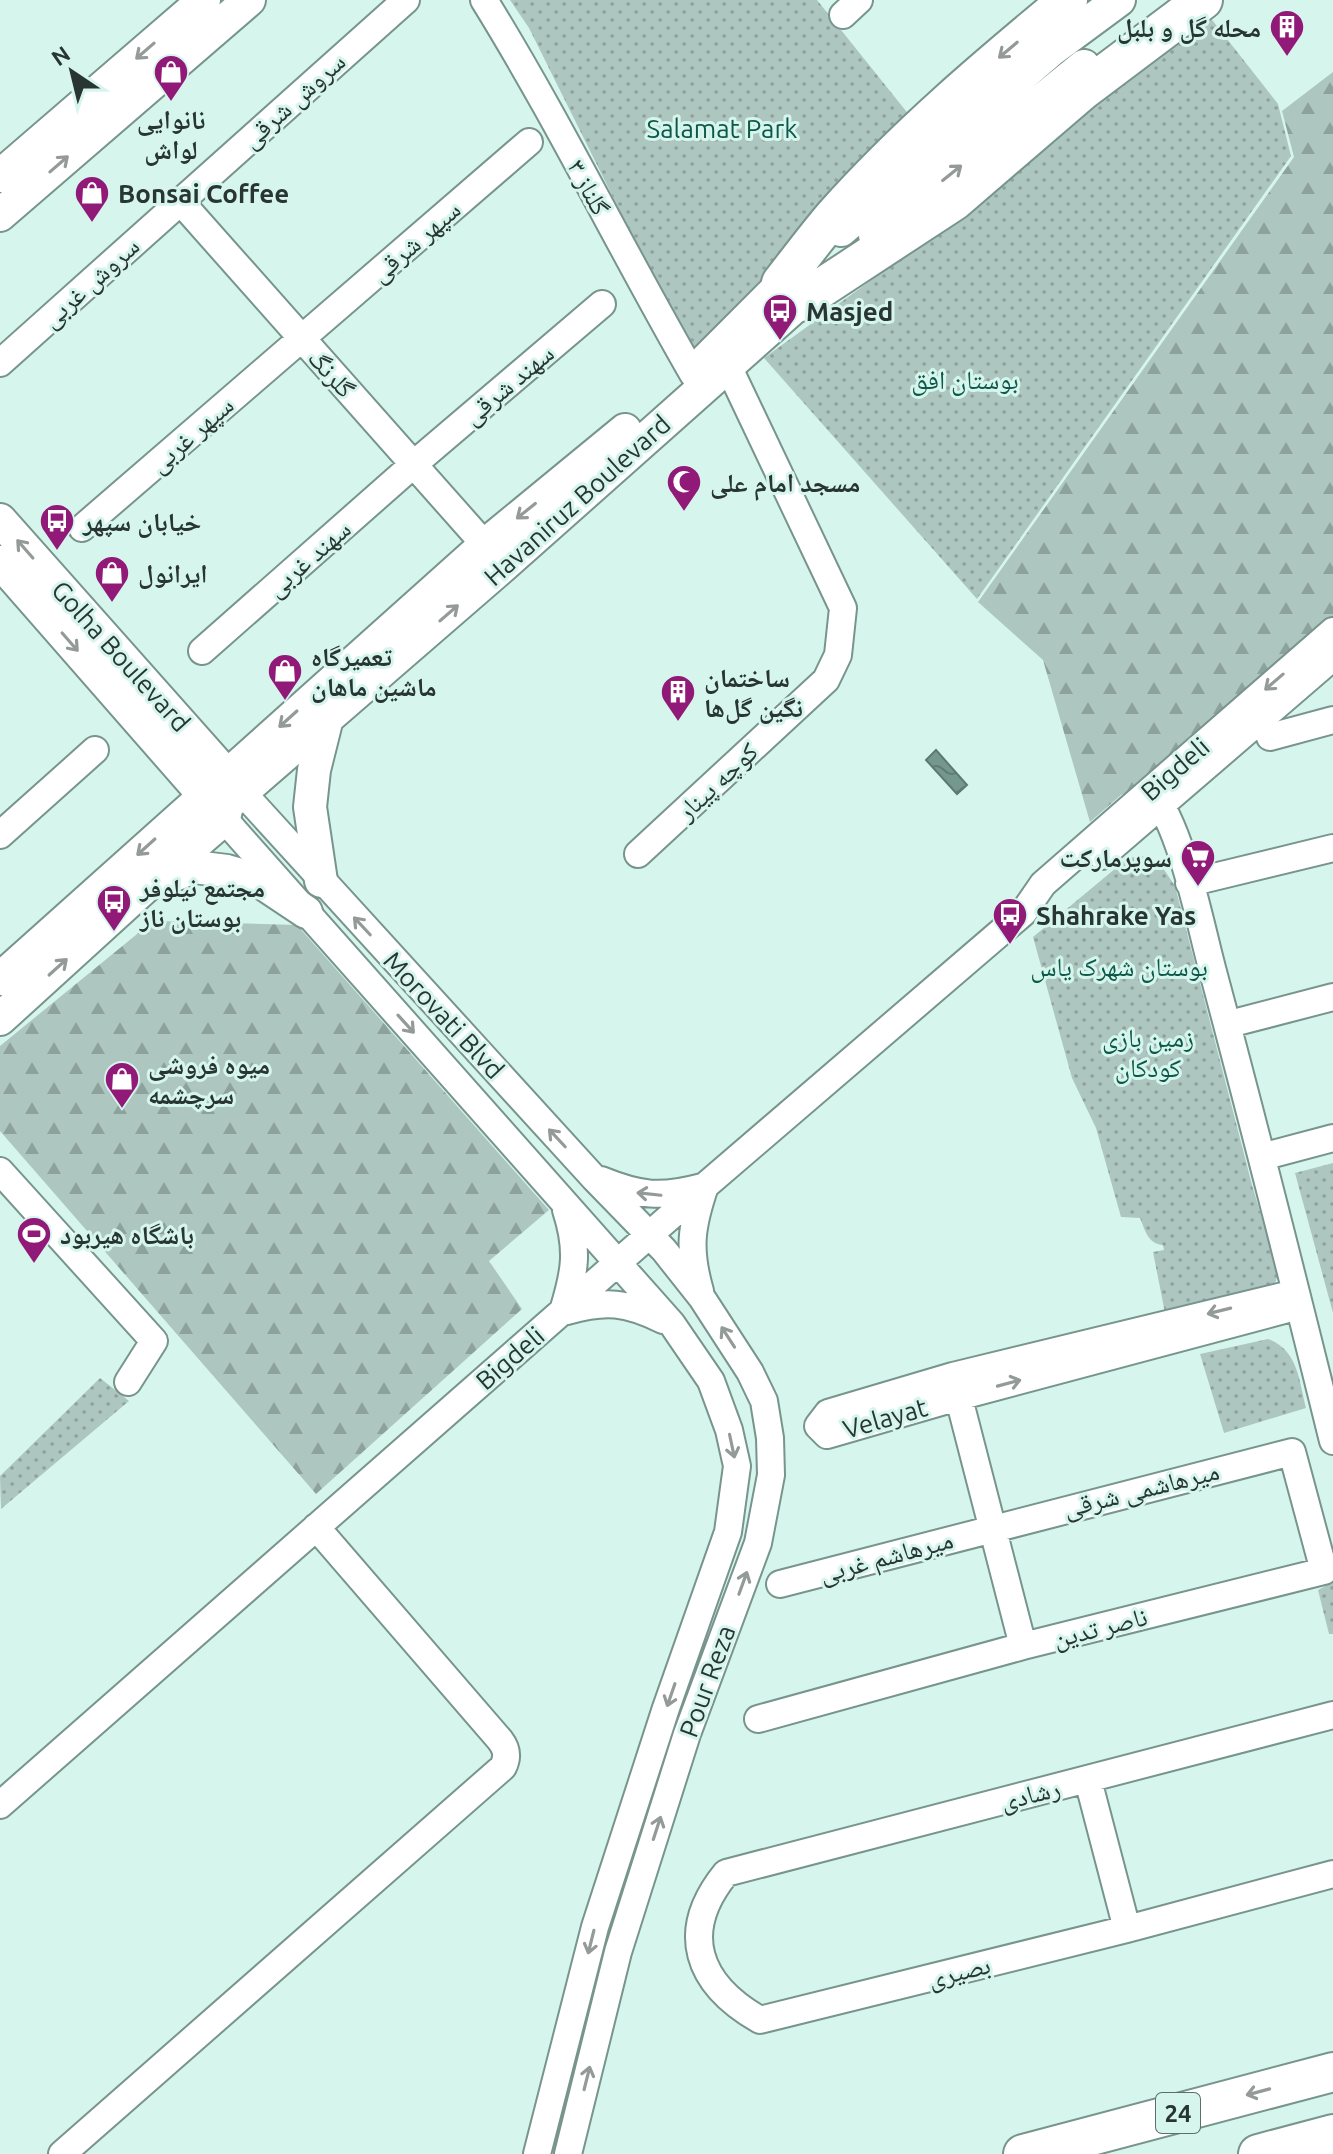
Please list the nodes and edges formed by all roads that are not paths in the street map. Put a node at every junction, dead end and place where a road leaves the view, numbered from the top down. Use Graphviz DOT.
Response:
graph roads {
  1 [pos="204,0"];
  2 [pos="249,0"];
  3 [pos="406,0"];
  4 [pos="484,0"];
  5 [pos="1068,0"];
  6 [pos="1119,0"];
  7 [pos="1174,0"];
  8 [pos="1203,0"];
  9 [pos="529,142"];
  10 [pos="0,176"];
  11 [pos="180,201"];
  12 [pos="0,215"];
  13 [pos="862,228"];
  14 [pos="791,292"];
  15 [pos="602,304"];
  16 [pos="301,339"];
  17 [pos="0,363"];
  18 [pos="728,366"];
  19 [pos="693,374"];
  20 [pos="414,464"];
  21 [pos="0,520"];
  22 [pos="82,528"];
  23 [pos="485,545"];
  24 [pos="0,562"];
  25 [pos="1333,631"];
  26 [pos="202,651"];
  27 [pos="1333,657"];
  28 [pos="327,718"];
  29 [pos="1333,720"];
  30 [pos="1270,737"];
  31 [pos="95,750"];
  32 [pos="1163,792"];
  33 [pos="224,795"];
  34 [pos="0,835"];
  35 [pos="1116,845"];
  36 [pos="1333,848"];
  37 [pos="638,854"];
  38 [pos="1192,880"];
  39 [pos="321,881"];
  40 [pos="145,887"];
  41 [pos="306,912"];
  42 [pos="1023,913"];
  43 [pos="0,979"];
  44 [pos="1333,997"];
  45 [pos="0,1019"];
  46 [pos="1237,1022"];
  47 [pos="1333,1138"];
  48 [pos="1273,1154"];
  49 [pos="0,1171"];
  50 [pos="594,1178"];
  51 [pos="705,1186"];
  52 [pos="563,1202"];
  53 [pos="650,1235"];
  54 [pos="618,1264"];
  55 [pos="702,1298"];
  56 [pos="1297,1299"];
  57 [pos="563,1311"];
  58 [pos="672,1324"];
  59 [pos="1333,1375"];
  60 [pos="128,1382"];
  61 [pos="1333,1441"];
  62 [pos="1292,1452"];
  63 [pos="316,1527"];
  64 [pos="991,1527"];
  65 [pos="780,1584"];
  66 [pos="1023,1646"];
  67 [pos="1333,1715"];
  68 [pos="758,1719"];
  69 [pos="1088,1780"];
  70 [pos="0,1805"];
  71 [pos="726,1873"];
  72 [pos="1333,1874"];
  73 [pos="1127,1929"];
  74 [pos="1328,2072"];
  75 [pos="1326,2137"];
  76 [pos="62,2154"];
  77 [pos="537,2154"];
  78 [pos="568,2154"];
  79 [pos="1023,2154"];
  80 [pos="1258,2154"];
  1 -- 10 [label="main road, one-way"];
  12 -- 2 [label="main road, one-way"];
  3 -- 11 [label="street, سروش شرقی"];
  4 -- 19 [label="street, گلناز ۳"];
  5 -- 14 [label="highway, one-way"];
  6 -- 13 [label="main road, Havaniruz Boulevard"];
  13 -- 7 [label="main road, Havaniruz Boulevard, one-way"];
  8 -- 14 [label="highway"];
  9 -- 16 [label="street, سپهر شرقی"];
  11 -- 16 [label="street, گلرنگ"];
  11 -- 17 [label="street, سروش غربی"];
  13 -- 14 [label="main road, Havaniruz Boulevard"];
  14 -- 18 [label="main road, Havaniruz Boulevard"];
  14 -- 19 [label="main road, Havaniruz Boulevard"];
  15 -- 20 [label="street, سهند شرقی"];
  16 -- 20 [label="street, گلرنگ"];
  16 -- 22 [label="street, سپهر غربی"];
  28 -- 18 [label="main road, Havaniruz Boulevard, one-way"];
  18 -- 37 [label="street, کوچه پینار"];
  19 -- 23 [label="main road, Havaniruz Boulevard, one-way"];
  20 -- 23 [label="street, گلرنگ"];
  20 -- 26 [label="street, سهند غربی"];
  33 -- 21 [label="main road, Golha Boulevard, one-way"];
  23 -- 33 [label="main road, Havaniruz Boulevard, one-way"];
  24 -- 33 [label="main road, Golha Boulevard, one-way"];
  25 -- 32 [label="street, Bigdeli, one-way"];
  27 -- 32 [label="street, Bigdeli"];
  28 -- 33 [label="main road, Havaniruz Boulevard"];
  28 -- 39 [label="main road"];
  29 -- 30 [label="street"];
  31 -- 34 [label="street"];
  32 -- 35 [label="street, Bigdeli"];
  32 -- 38 [label="street"];
  32 -- 42 [label="street, Bigdeli"];
  33 -- 39 [label="street, Morovati Blvd"];
  33 -- 40 [label="main road, Havaniruz Boulevard"];
  33 -- 41 [label="street, Morovati Blvd"];
  33 -- 43 [label="main road, Havaniruz Boulevard, one-way"];
  35 -- 38 [label="street"];
  35 -- 42 [label="street, Bigdeli"];
  36 -- 38 [label="street"];
  38 -- 46 [label="street"];
  38 -- 56 [label="street"];
  50 -- 39 [label="street, Morovati Blvd, one-way"];
  40 -- 41 [label="main road"];
  45 -- 40 [label="main road, Havaniruz Boulevard, one-way"];
  41 -- 52 [label="street, Morovati Blvd, one-way"];
  42 -- 51 [label="street, Bigdeli"];
  44 -- 46 [label="street"];
  46 -- 48 [label="street"];
  47 -- 48 [label="street"];
  48 -- 59 [label="street"];
  49 -- 60 [label="street"];
  51 -- 50 [label="street, one-way"];
  50 -- 53 [label="street, Morovati Blvd"];
  51 -- 53 [label="street, Bigdeli"];
  51 -- 55 [label="street"];
  52 -- 54 [label="street, Morovati Blvd"];
  52 -- 57 [label="street"];
  53 -- 54 [label="street, Bigdeli"];
  53 -- 55 [label="street, Pour Reza"];
  54 -- 57 [label="street, Bigdeli"];
  54 -- 58 [label="street, Pour Reza"];
  78 -- 55 [label="street, Pour Reza, one-way"];
  56 -- 61 [label="street"];
  56 -- 64 [label="street, Velayat"];
  57 -- 58 [label="street"];
  57 -- 63 [label="street, Bigdeli"];
  58 -- 77 [label="street, Pour Reza, one-way"];
  62 -- 64 [label="street, میرهاشمی شرقی"];
  62 -- 66 [label="street, ناصر تدین"];
  63 -- 70 [label="street, Bigdeli"];
  63 -- 76 [label="street"];
  64 -- 65 [label="street, میرهاشم غربی"];
  64 -- 66 [label="street"];
  66 -- 68 [label="street, ناصر تدین"];
  67 -- 69 [label="street, رشادی"];
  69 -- 71 [label="street, رشادی"];
  69 -- 73 [label="street"];
  71 -- 73 [label="street, بصیری"];
  72 -- 73 [label="street, بصیری"];
  74 -- 79 [label="highway, 24, one-way"];
  75 -- 80 [label="highway"];
}
